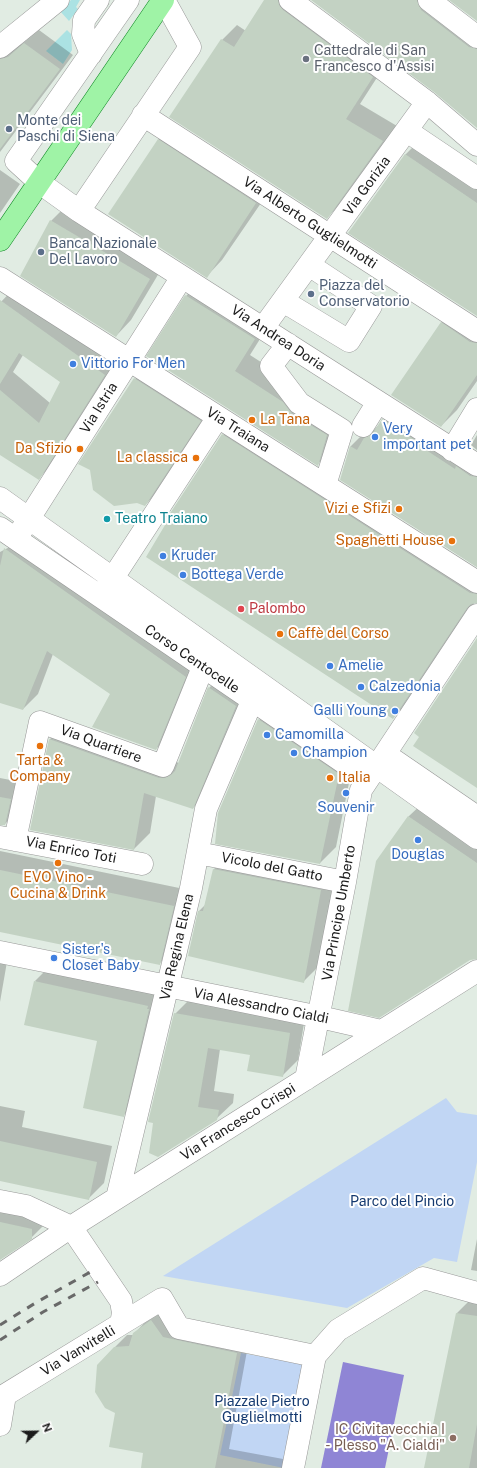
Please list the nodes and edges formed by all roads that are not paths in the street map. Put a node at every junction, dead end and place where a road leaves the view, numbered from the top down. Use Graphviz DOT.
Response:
graph roads {
  1 [pos="36,0"];
  2 [pos="58,0"];
  3 [pos="98,0"];
  4 [pos="128,0"];
  5 [pos="163,0"];
  6 [pos="290,0"];
  7 [pos="429,0"];
  8 [pos="0,27"];
  9 [pos="477,37"];
  10 [pos="0,47"];
  11 [pos="91,54"];
  12 [pos="427,102"];
  13 [pos="144,115"];
  14 [pos="407,131"];
  15 [pos="477,144"];
  16 [pos="8,163"];
  17 [pos="477,178"];
  18 [pos="40,183"];
  19 [pos="79,211"];
  20 [pos="330,236"];
  21 [pos="0,240"];
  22 [pos="309,265"];
  23 [pos="182,277"];
  24 [pos="0,278"];
  25 [pos="283,301"];
  26 [pos="263,328"];
  27 [pos="477,331"];
  28 [pos="288,344"];
  29 [pos="129,361"];
  30 [pos="378,402"];
  31 [pos="477,409"];
  32 [pos="218,417"];
  33 [pos="363,426"];
  34 [pos="452,450"];
  35 [pos="477,466"];
  36 [pos="325,486"];
  37 [pos="0,498"];
  38 [pos="28,519"];
  39 [pos="8,533"];
  40 [pos="112,579"];
  41 [pos="477,582"];
  42 [pos="100,597"];
  43 [pos="477,615"];
  44 [pos="203,667"];
  45 [pos="252,700"];
  46 [pos="377,766"];
  47 [pos="477,816"];
  48 [pos="477,838"];
  49 [pos="8,839"];
  50 [pos="198,853"];
  51 [pos="142,864"];
  52 [pos="345,882"];
  53 [pos="0,952"];
  54 [pos="477,971"];
  55 [pos="168,987"];
  56 [pos="320,1017"];
  57 [pos="380,1031"];
  58 [pos="306,1079"];
  59 [pos="117,1198"];
  60 [pos="0,1201"];
  61 [pos="71,1227"];
  62 [pos="0,1275"];
  63 [pos="477,1293"];
  64 [pos="121,1324"];
  65 [pos="315,1356"];
  66 [pos="0,1426"];
  67 [pos="293,1468"];
  1 -- 8 [label="street"];
  2 -- 10 [label="street"];
  3 -- 11 [label="street"];
  4 -- 11 [label="street"];
  5 -- 13 [label="street"];
  5 -- 18 [label="main road"];
  6 -- 12 [label="street"];
  7 -- 9 [label="street"];
  11 -- 16 [label="street"];
  12 -- 14 [label="street, Via Gorizia"];
  12 -- 15 [label="street"];
  13 -- 19 [label="street"];
  13 -- 20 [label="street, Via Alberto Guglielmotti"];
  14 -- 17 [label="street"];
  14 -- 20 [label="street, Via Gorizia"];
  16 -- 18 [label="street, Via Andrea Doria"];
  18 -- 19 [label="street, Via Andrea Doria"];
  18 -- 21 [label="main road"];
  19 -- 23 [label="street, Via Andrea Doria"];
  20 -- 22 [label="street, Via Gorizia"];
  20 -- 27 [label="street, Via Alberto Guglielmotti"];
  22 -- 25 [label="street, Via Gorizia"];
  22 -- 25 [label="street"];
  23 -- 26 [label="street, Via Andrea Doria"];
  23 -- 29 [label="street, Via Istria"];
  24 -- 29 [label="street, Via Traiana"];
  25 -- 26 [label="street, Via Gorizia"];
  26 -- 28 [label="street, Via Andrea Doria"];
  28 -- 30 [label="street, Via Andrea Doria"];
  28 -- 36 [label="street"];
  29 -- 32 [label="street, Via Traiana"];
  29 -- 38 [label="street, Via Istria"];
  30 -- 33 [label="street"];
  30 -- 34 [label="street, Via Andrea Doria"];
  31 -- 34 [label="street"];
  32 -- 36 [label="street, Via Traiana"];
  32 -- 40 [label="street"];
  34 -- 35 [label="street, Via Andrea Doria"];
  36 -- 41 [label="street, Via Traiana"];
  37 -- 38 [label="street"];
  38 -- 39 [label="street, Via Istria"];
  38 -- 40 [label="street"];
  39 -- 42 [label="street, Corso Centocelle"];
  40 -- 42 [label="street"];
  40 -- 46 [label="street"];
  42 -- 44 [label="street, Corso Centocelle"];
  43 -- 46 [label="street, Via Principe Umberto"];
  44 -- 45 [label="street, Corso Centocelle"];
  44 -- 49 [label="street, Via Quartiere"];
  45 -- 46 [label="street, Corso Centocelle"];
  45 -- 50 [label="street, Via Regina Elena"];
  46 -- 47 [label="street, Corso Centocelle"];
  46 -- 48 [label="street"];
  46 -- 52 [label="street, Via Principe Umberto"];
  49 -- 51 [label="street, Via Enrico Toti"];
  50 -- 52 [label="street, Vicolo del Gatto"];
  50 -- 55 [label="street, Via Regina Elena"];
  52 -- 56 [label="street, Via Principe Umberto"];
  53 -- 55 [label="street, Via Alessandro Cialdi"];
  54 -- 57 [label="street, Via Francesco Crispi"];
  55 -- 56 [label="street, Via Alessandro Cialdi"];
  55 -- 59 [label="street, Via Regina Elena"];
  56 -- 57 [label="street, Via Alessandro Cialdi"];
  56 -- 58 [label="street, Via Principe Umberto"];
  57 -- 58 [label="street, Via Francesco Crispi"];
  58 -- 59 [label="street, Via Francesco Crispi"];
  59 -- 61 [label="street, Via Francesco Crispi"];
  60 -- 61 [label="street"];
  61 -- 62 [label="street, Via Francesco Crispi"];
  61 -- 64 [label="street, Via Vanvitelli"];
  63 -- 65 [label="street"];
  64 -- 65 [label="street"];
  64 -- 66 [label="street, Via Vanvitelli"];
  65 -- 67 [label="street"];
}
